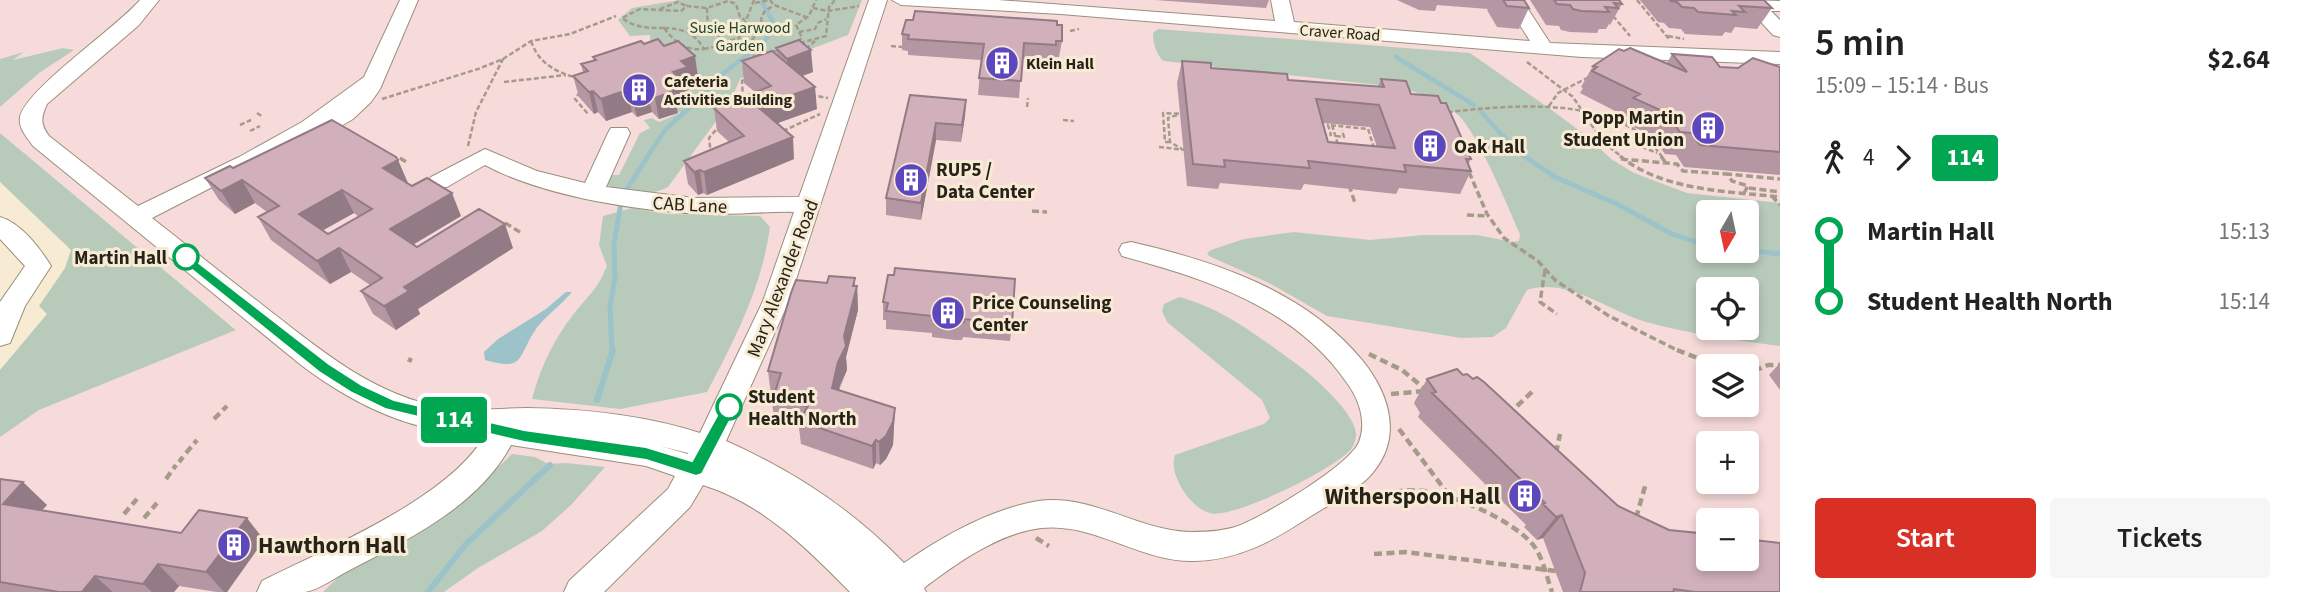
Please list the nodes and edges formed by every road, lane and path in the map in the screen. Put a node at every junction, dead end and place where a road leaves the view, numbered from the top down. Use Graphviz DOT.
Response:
graph roads {
  1 [pos="150,0"];
  2 [pos="409,0"];
  3 [pos="770,0"];
  4 [pos="814,0"];
  5 [pos="835,0"];
  6 [pos="901,0"];
  7 [pos="1280,0"];
  8 [pos="1513,0"];
  9 [pos="1637,0"];
  10 [pos="754,2"];
  11 [pos="871,3"];
  12 [pos="774,5"];
  13 [pos="687,6"];
  14 [pos="1780,6"];
  15 [pos="707,8"];
  16 [pos="813,8"];
  17 [pos="660,9"];
  18 [pos="1608,10"];
  19 [pos="828,11"];
  20 [pos="616,16"];
  21 [pos="806,17"];
  22 [pos="826,19"];
  23 [pos="745,20"];
  24 [pos="1620,26"];
  25 [pos="663,27"];
  26 [pos="1286,28"];
  27 [pos="1079,29"];
  28 [pos="708,30"];
  29 [pos="1070,31"];
  30 [pos="1780,31"];
  31 [pos="688,32"];
  32 [pos="799,32"];
  33 [pos="1617,32"];
  34 [pos="1638,37"];
  35 [pos="1659,39"];
  36 [pos="752,40"];
  37 [pos="531,41"];
  38 [pos="815,41"];
  39 [pos="726,43"];
  40 [pos="891,46"];
  41 [pos="903,47"];
  42 [pos="1544,48"];
  43 [pos="704,49"];
  44 [pos="785,49"];
  45 [pos="804,51"];
  46 [pos="766,52"];
  47 [pos="760,55"];
  48 [pos="1780,58"];
  49 [pos="503,59"];
  50 [pos="763,61"];
  51 [pos="1525,61"];
  52 [pos="757,62"];
  53 [pos="1598,71"];
  54 [pos="568,75"];
  55 [pos="748,76"];
  56 [pos="578,78"];
  57 [pos="504,82"];
  58 [pos="377,89"];
  59 [pos="581,90"];
  60 [pos="1565,90"];
  61 [pos="804,94"];
  62 [pos="1028,98"];
  63 [pos="832,100"];
  64 [pos="739,105"];
  65 [pos="1548,106"];
  66 [pos="1027,107"];
  67 [pos="1156,112"];
  68 [pos="1585,112"];
  69 [pos="257,113"];
  70 [pos="1163,113"];
  71 [pos="1179,114"];
  72 [pos="1445,114"];
  73 [pos="589,115"];
  74 [pos="818,115"];
  75 [pos="1191,115"];
  76 [pos="1329,115"];
  77 [pos="264,117"];
  78 [pos="727,119"];
  79 [pos="251,120"];
  80 [pos="1063,120"];
  81 [pos="1074,121"];
  82 [pos="240,125"];
  83 [pos="261,126"];
  84 [pos="1332,126"];
  85 [pos="1323,127"];
  86 [pos="1342,130"];
  87 [pos="250,131"];
  88 [pos="619,133"];
  89 [pos="775,135"];
  90 [pos="1336,136"];
  91 [pos="1619,141"];
  92 [pos="1170,142"];
  93 [pos="1604,142"];
  94 [pos="1331,144"];
  95 [pos="1634,144"];
  96 [pos="1338,145"];
  97 [pos="468,146"];
  98 [pos="1350,146"];
  99 [pos="1362,147"];
  100 [pos="1159,148"];
  101 [pos="1374,148"];
  102 [pos="1382,149"];
  103 [pos="1184,150"];
  104 [pos="1196,151"];
  105 [pos="1340,153"];
  106 [pos="1659,153"];
  107 [pos="400,158"];
  108 [pos="1378,158"];
  109 [pos="1620,159"];
  110 [pos="711,162"];
  111 [pos="1665,162"];
  112 [pos="408,163"];
  113 [pos="1468,171"];
  114 [pos="1727,174"];
  115 [pos="1347,177"];
  116 [pos="1780,179"];
  117 [pos="439,182"];
  118 [pos="1749,188"];
  119 [pos="582,190"];
  120 [pos="1769,192"];
  121 [pos="1740,194"];
  122 [pos="1780,194"];
  123 [pos="1773,196"];
  124 [pos="1355,204"];
  125 [pos="810,205"];
  126 [pos="1780,205"];
  127 [pos="1032,211"];
  128 [pos="1047,212"];
  129 [pos="1467,215"];
  130 [pos="1488,216"];
  131 [pos="135,217"];
  132 [pos="505,223"];
  133 [pos="0,225"];
  134 [pos="520,232"];
  135 [pos="1131,250"];
  136 [pos="1545,268"];
  137 [pos="1557,314"];
  138 [pos="0,336"];
  139 [pos="1365,353"];
  140 [pos="1696,358"];
  141 [pos="1780,365"];
  142 [pos="1759,367"];
  143 [pos="1436,390"];
  144 [pos="1533,391"];
  145 [pos="1429,393"];
  146 [pos="1385,394"];
  147 [pos="227,406"];
  148 [pos="1517,406"];
  149 [pos="214,419"];
  150 [pos="494,424"];
  151 [pos="1392,424"];
  152 [pos="1560,434"];
  153 [pos="197,440"];
  154 [pos="1557,457"];
  155 [pos="702,458"];
  156 [pos="166,479"];
  157 [pos="1646,483"];
  158 [pos="1370,496"];
  159 [pos="137,499"];
  160 [pos="1453,499"];
  161 [pos="157,503"];
  162 [pos="124,514"];
  163 [pos="144,518"];
  164 [pos="1634,526"];
  165 [pos="1032,536"];
  166 [pos="1049,546"];
  167 [pos="1374,554"];
  168 [pos="1545,570"];
  169 [pos="1556,571"];
  170 [pos="895,590"];
  171 [pos="274,592"];
  172 [pos="582,592"];
  173 [pos="1552,592"];
  1 -- 131 [label="street"];
  2 -- 58 [label="street"];
  3 -- 10 [label="path"];
  3 -- 12 [label="path"];
  4 -- 16 [label="path"];
  5 -- 19 [label="path"];
  6 -- 26 [label="street, Craver Road"];
  7 -- 26 [label="street"];
  8 -- 42 [label="street"];
  9 -- 35 [label="path"];
  10 -- 23 [label="path"];
  11 -- 19 [label="path"];
  11 -- 125 [label="street, Mary Alexander Road"];
  12 -- 21 [label="path"];
  12 -- 36 [label="path"];
  13 -- 15 [label="path"];
  13 -- 17 [label="path"];
  13 -- 17 [label="path"];
  14 -- 30 [label="street"];
  15 -- 23 [label="path"];
  15 -- 28 [label="path"];
  16 -- 19 [label="path"];
  16 -- 21 [label="path"];
  17 -- 25 [label="path"];
  18 -- 24 [label="path"];
  19 -- 22 [label="path"];
  20 -- 37 [label="path"];
  21 -- 32 [label="path"];
  22 -- 32 [label="path"];
  22 -- 38 [label="path"];
  23 -- 39 [label="path"];
  24 -- 33 [label="path"];
  24 -- 34 [label="path"];
  25 -- 31 [label="path"];
  25 -- 43 [label="path"];
  26 -- 42 [label="street, Craver Road"];
  27 -- 29 [label="path"];
  28 -- 31 [label="path"];
  28 -- 39 [label="path"];
  31 -- 43 [label="path"];
  32 -- 38 [label="path"];
  36 -- 39 [label="path"];
  36 -- 46 [label="path"];
  37 -- 49 [label="path"];
  37 -- 54 [label="path"];
  38 -- 45 [label="path"];
  39 -- 43 [label="path"];
  40 -- 41 [label="path"];
  42 -- 48 [label="street, Craver Road"];
  44 -- 46 [label="path"];
  46 -- 47 [label="path"];
  47 -- 50 [label="path"];
  47 -- 52 [label="path"];
  49 -- 58 [label="path"];
  49 -- 97 [label="path"];
  51 -- 60 [label="path"];
  53 -- 60 [label="path"];
  54 -- 56 [label="path"];
  54 -- 57 [label="path"];
  55 -- 64 [label="path"];
  58 -- 131 [label="street"];
  59 -- 73 [label="path"];
  60 -- 65 [label="path"];
  60 -- 68 [label="path"];
  61 -- 63 [label="path"];
  62 -- 66 [label="path"];
  65 -- 68 [label="path"];
  65 -- 72 [label="path"];
  67 -- 70 [label="path"];
  68 -- 93 [label="path"];
  68 -- 106 [label="path"];
  69 -- 77 [label="path"];
  70 -- 71 [label="path"];
  70 -- 92 [label="path"];
  71 -- 75 [label="path"];
  71 -- 92 [label="path"];
  74 -- 89 [label="path"];
  76 -- 84 [label="path"];
  78 -- 110 [label="path"];
  79 -- 82 [label="path"];
  80 -- 81 [label="path"];
  83 -- 87 [label="path"];
  84 -- 85 [label="path"];
  84 -- 90 [label="path"];
  84 -- 101 [label="path"];
  86 -- 90 [label="path"];
  88 -- 119 [label="street"];
  90 -- 96 [label="path"];
  91 -- 93 [label="path"];
  91 -- 95 [label="path"];
  91 -- 95 [label="path"];
  92 -- 103 [label="path"];
  93 -- 109 [label="path"];
  94 -- 96 [label="path"];
  95 -- 106 [label="path"];
  96 -- 98 [label="path"];
  96 -- 105 [label="path"];
  99 -- 101 [label="path"];
  100 -- 103 [label="path"];
  101 -- 102 [label="path"];
  101 -- 108 [label="path"];
  103 -- 104 [label="path"];
  106 -- 111 [label="path"];
  107 -- 112 [label="path"];
  109 -- 111 [label="path"];
  109 -- 121 [label="path"];
  111 -- 114 [label="path"];
  113 -- 130 [label="path"];
  114 -- 116 [label="path"];
  114 -- 118 [label="path"];
  115 -- 124 [label="path"];
  117 -- 119 [label="street, CAB Lane"];
  118 -- 120 [label="path"];
  118 -- 121 [label="path"];
  119 -- 125 [label="street, CAB Lane"];
  120 -- 122 [label="path"];
  120 -- 123 [label="path"];
  121 -- 123 [label="path"];
  122 -- 123 [label="path"];
  123 -- 126 [label="path"];
  125 -- 155 [label="street, Mary Alexander Road"];
  127 -- 128 [label="path"];
  129 -- 130 [label="path"];
  130 -- 136 [label="path"];
  131 -- 150 [label="street"];
  132 -- 134 [label="path"];
  133 -- 138 [label="street"];
  135 -- 170 [label="street"];
  136 -- 137 [label="path"];
  136 -- 140 [label="path"];
  139 -- 145 [label="path"];
  141 -- 142 [label="path"];
  143 -- 145 [label="path"];
  144 -- 148 [label="path"];
  145 -- 146 [label="path"];
  147 -- 149 [label="path"];
  150 -- 155 [label="street"];
  150 -- 171 [label="street"];
  151 -- 160 [label="path"];
  152 -- 154 [label="path"];
  153 -- 156 [label="path"];
  155 -- 170 [label="street"];
  155 -- 172 [label="street, Mary Alexander Road"];
  157 -- 164 [label="path"];
  158 -- 160 [label="path"];
  159 -- 162 [label="path"];
  160 -- 168 [label="path"];
  161 -- 163 [label="path"];
  165 -- 166 [label="path"];
  167 -- 168 [label="path"];
  168 -- 169 [label="path"];
  168 -- 173 [label="path"];
}
